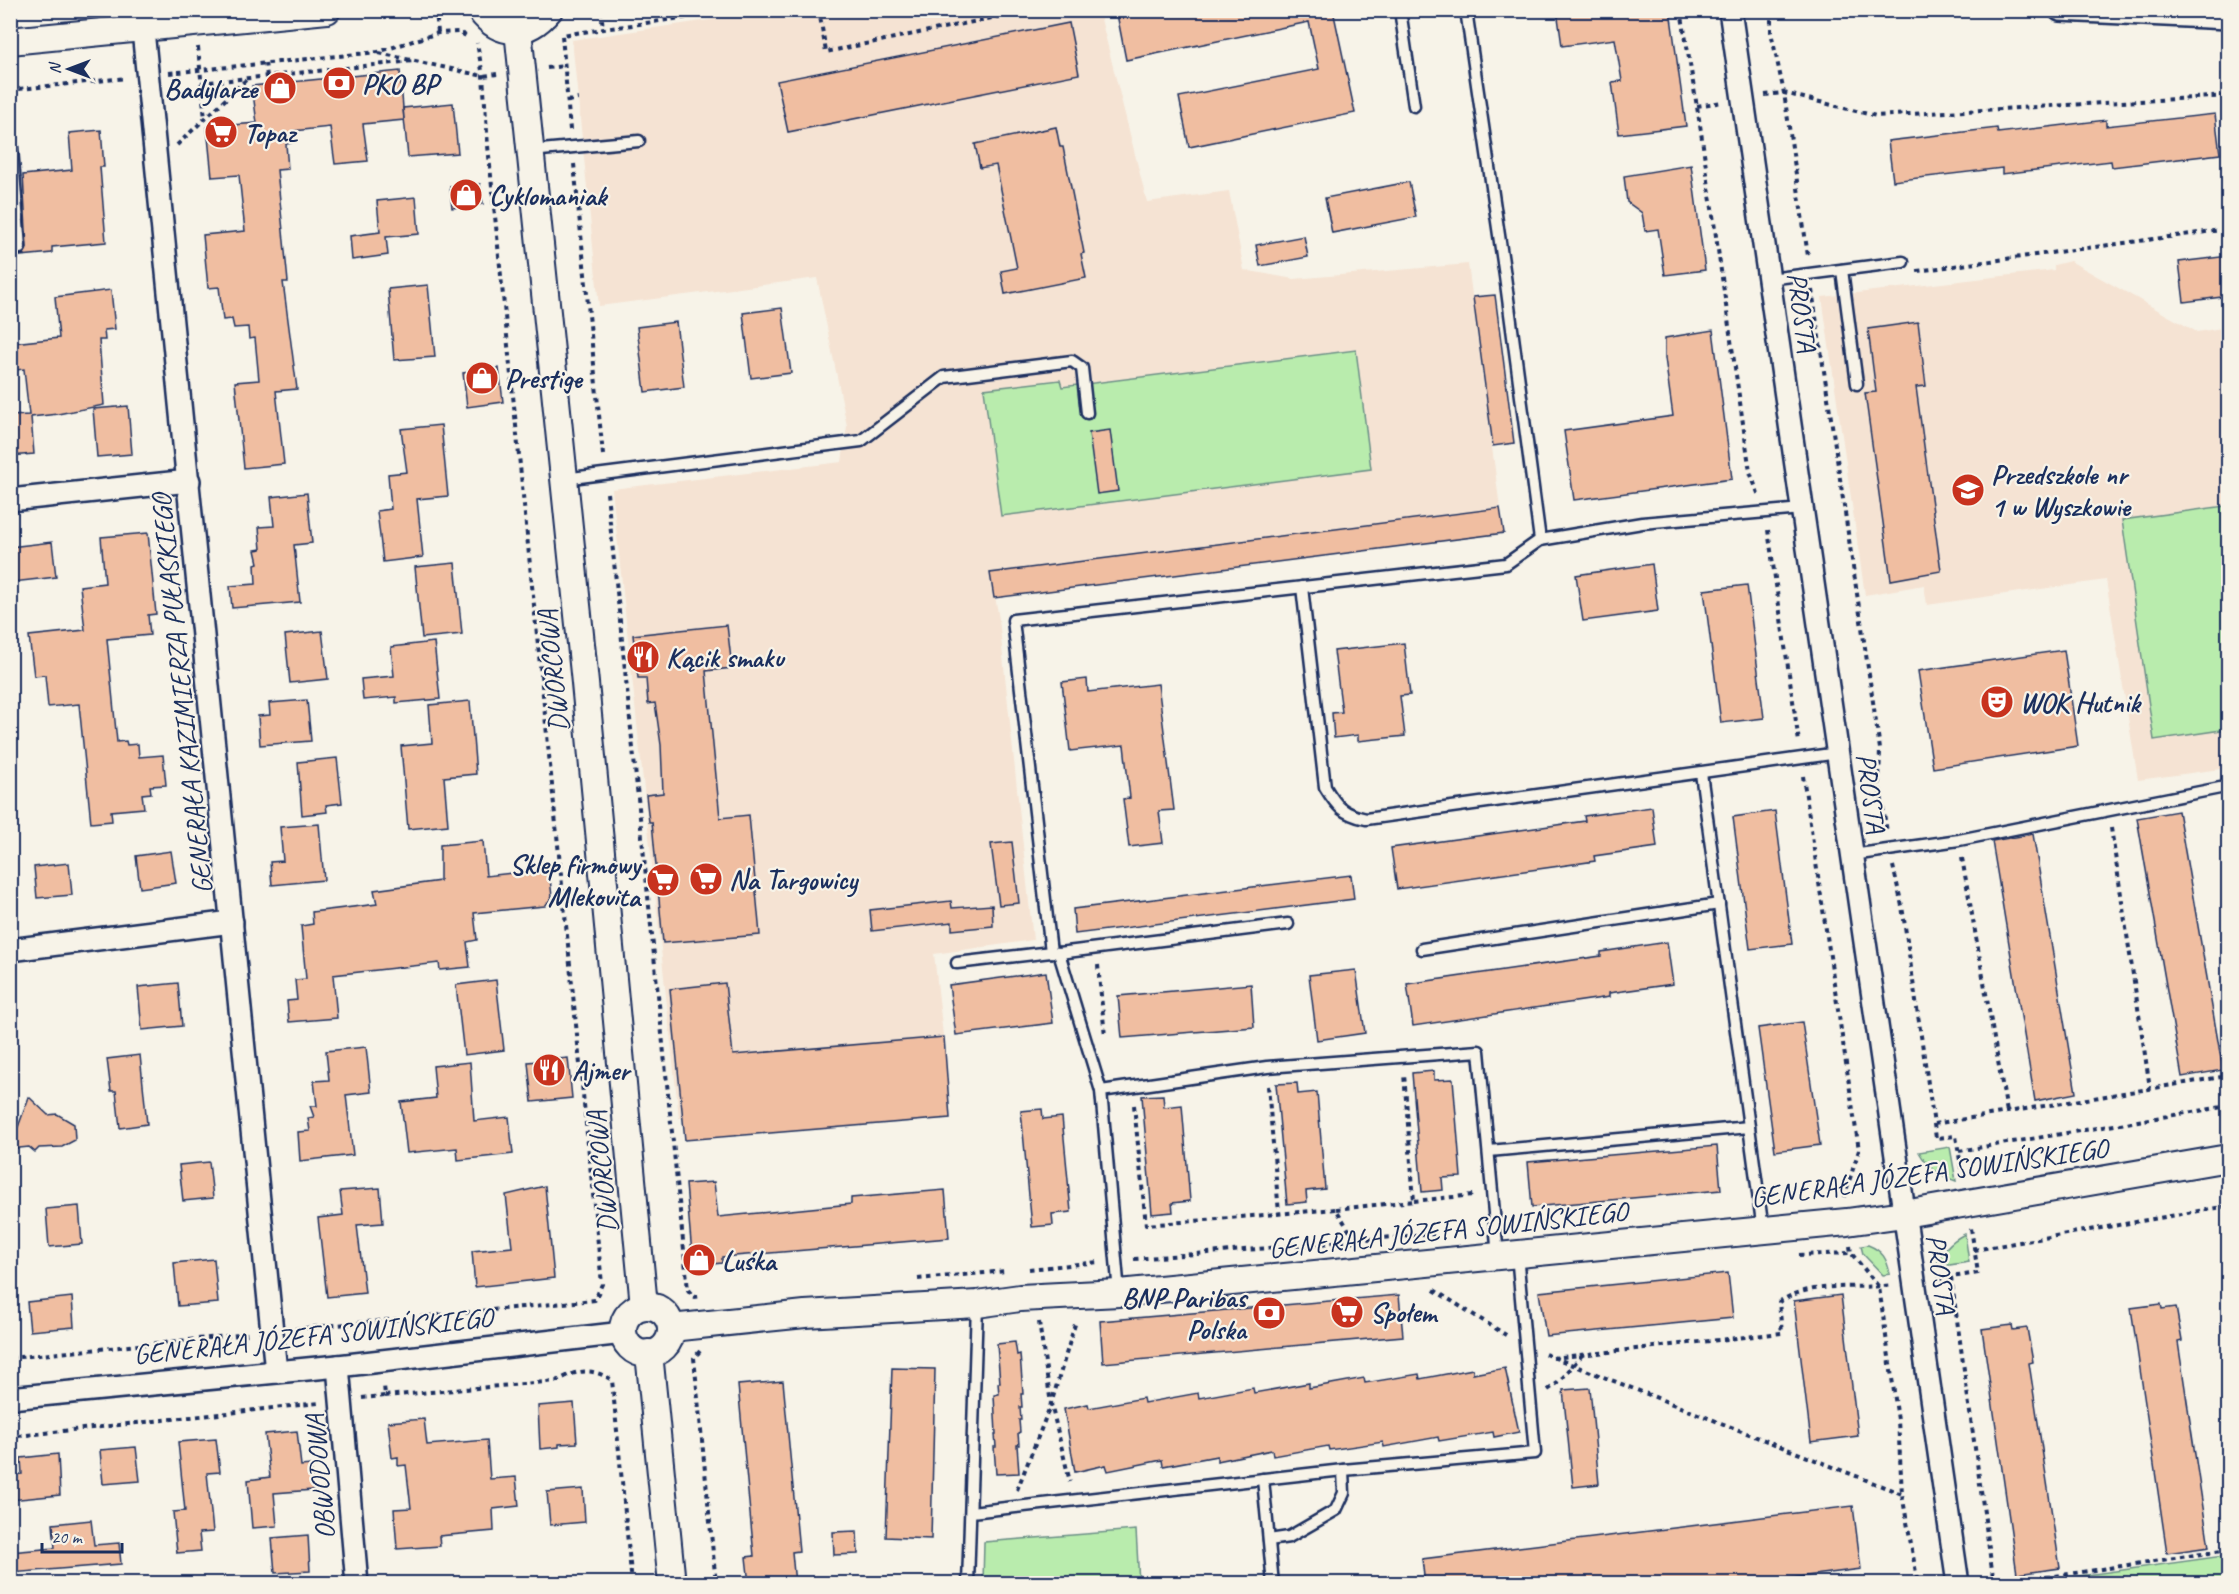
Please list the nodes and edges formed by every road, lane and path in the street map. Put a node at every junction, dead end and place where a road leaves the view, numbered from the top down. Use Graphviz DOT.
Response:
graph roads {
  1 [pos="327,10"];
  2 [pos="436,10"];
  3 [pos="480,10"];
  4 [pos="549,10"];
  5 [pos="601,10"];
  6 [pos="737,10"];
  7 [pos="819,10"];
  8 [pos="1031,10"];
  9 [pos="1400,10"];
  10 [pos="1466,10"];
  11 [pos="1681,10"];
  12 [pos="1730,10"];
  13 [pos="1771,10"];
  14 [pos="2060,10"];
  15 [pos="2229,18"];
  16 [pos="142,19"];
  17 [pos="603,29"];
  18 [pos="518,30"];
  19 [pos="438,33"];
  20 [pos="468,37"];
  21 [pos="10,41"];
  22 [pos="477,41"];
  23 [pos="378,52"];
  24 [pos="413,61"];
  25 [pos="265,63"];
  26 [pos="200,70"];
  27 [pos="160,74"];
  28 [pos="267,76"];
  29 [pos="483,76"];
  30 [pos="133,77"];
  31 [pos="249,77"];
  32 [pos="201,83"];
  33 [pos="10,90"];
  34 [pos="1784,93"];
  35 [pos="2229,96"];
  36 [pos="578,99"];
  37 [pos="568,101"];
  38 [pos="1414,106"];
  39 [pos="205,119"];
  40 [pos="10,123"];
  41 [pos="639,141"];
  42 [pos="174,147"];
  43 [pos="572,147"];
  44 [pos="530,151"];
  45 [pos="2229,229"];
  46 [pos="10,249"];
  47 [pos="1903,262"];
  48 [pos="1842,270"];
  49 [pos="1911,272"];
  50 [pos="1810,274"];
  51 [pos="1769,279"];
  52 [pos="1857,384"];
  53 [pos="1087,413"];
  54 [pos="604,474"];
  55 [pos="564,479"];
  56 [pos="189,481"];
  57 [pos="10,500"];
  58 [pos="1802,509"];
  59 [pos="1766,513"];
  60 [pos="1539,540"];
  61 [pos="1302,587"];
  62 [pos="1799,746"];
  63 [pos="1838,753"];
  64 [pos="1802,766"];
  65 [pos="1701,773"];
  66 [pos="2224,787"];
  67 [pos="2108,810"];
  68 [pos="1959,840"];
  69 [pos="1891,850"];
  70 [pos="1852,855"];
  71 [pos="1719,904"];
  72 [pos="232,922"];
  73 [pos="1288,924"];
  74 [pos="1097,948"];
  75 [pos="1422,949"];
  76 [pos="10,950"];
  77 [pos="1055,952"];
  78 [pos="957,963"];
  79 [pos="1106,1043"];
  80 [pos="1402,1057"];
  81 [pos="1267,1067"];
  82 [pos="2229,1076"];
  83 [pos="1132,1087"];
  84 [pos="2150,1088"];
  85 [pos="1101,1091"];
  86 [pos="2229,1107"];
  87 [pos="2007,1112"];
  88 [pos="1934,1124"];
  89 [pos="1749,1127"];
  90 [pos="1936,1138"];
  91 [pos="1489,1151"];
  92 [pos="1959,1151"];
  93 [pos="2229,1158"];
  94 [pos="1492,1193"];
  95 [pos="1833,1197"];
  96 [pos="1414,1201"];
  97 [pos="2227,1207"];
  98 [pos="1336,1209"];
  99 [pos="1279,1214"];
  100 [pos="1904,1214"];
  101 [pos="1763,1230"];
  102 [pos="1437,1233"];
  103 [pos="1974,1250"];
  104 [pos="1851,1253"];
  105 [pos="1508,1255"];
  106 [pos="1951,1277"];
  107 [pos="1428,1286"];
  108 [pos="1879,1287"];
  109 [pos="1119,1293"];
  110 [pos="711,1296"];
  111 [pos="977,1304"];
  112 [pos="644,1306"];
  113 [pos="1077,1318"];
  114 [pos="376,1321"];
  115 [pos="1038,1322"];
  116 [pos="670,1328"];
  117 [pos="291,1329"];
  118 [pos="257,1333"];
  119 [pos="623,1333"];
  120 [pos="1525,1347"];
  121 [pos="708,1350"];
  122 [pos="649,1353"];
  123 [pos="1582,1354"];
  124 [pos="10,1358"];
  125 [pos="1553,1358"];
  126 [pos="381,1361"];
  127 [pos="338,1366"];
  128 [pos="1574,1366"];
  129 [pos="276,1372"];
  130 [pos="385,1396"];
  131 [pos="10,1398"];
  132 [pos="342,1400"];
  133 [pos="1530,1403"];
  134 [pos="1051,1404"];
  135 [pos="10,1432"];
  136 [pos="1343,1470"];
  137 [pos="1263,1479"];
  138 [pos="1902,1494"];
  139 [pos="1075,1500"];
  140 [pos="1009,1508"];
  141 [pos="971,1512"];
  142 [pos="1269,1540"];
  143 [pos="2229,1550"];
  144 [pos="357,1584"];
  145 [pos="632,1584"];
  146 [pos="672,1584"];
  147 [pos="716,1584"];
  148 [pos="968,1584"];
  149 [pos="1273,1584"];
  150 [pos="1918,1584"];
  151 [pos="1958,1584"];
  152 [pos="1994,1584"];
  153 [pos="2002,1584"];
  1 -- 16 [label="street"];
  2 -- 19 [label="path"];
  3 -- 18 [label="street"];
  4 -- 18 [label="street"];
  5 -- 17 [label="path"];
  6 -- 17 [label="path"];
  7 -- 8 [label="path"];
  9 -- 38 [label="lane"];
  10 -- 60 [label="lane"];
  11 -- 59 [label="path"];
  12 -- 51 [label="street, PROSTA"];
  13 -- 34 [label="path"];
  14 -- 15 [label="street"];
  16 -- 21 [label="street"];
  16 -- 56 [label="street, GENERAŁA KAZIMIERZA PUŁASKIEGO"];
  17 -- 37 [label="path"];
  18 -- 44 [label="street, DWORCOWA"];
  19 -- 20 [label="path"];
  19 -- 23 [label="path"];
  22 -- 29 [label="path"];
  23 -- 24 [label="path"];
  23 -- 25 [label="path"];
  24 -- 28 [label="path"];
  24 -- 29 [label="path"];
  25 -- 26 [label="path"];
  25 -- 28 [label="path"];
  26 -- 27 [label="path"];
  26 -- 32 [label="path"];
  28 -- 31 [label="path"];
  29 -- 114 [label="path"];
  30 -- 33 [label="path"];
  31 -- 32 [label="path"];
  31 -- 39 [label="path"];
  32 -- 39 [label="path"];
  34 -- 35 [label="path"];
  34 -- 50 [label="path"];
  36 -- 37 [label="path"];
  37 -- 43 [label="path"];
  39 -- 42 [label="path"];
  40 -- 46 [label="lane"];
  41 -- 43 [label="lane"];
  43 -- 44 [label="lane"];
  43 -- 54 [label="path"];
  44 -- 55 [label="street, DWORCOWA"];
  45 -- 49 [label="path"];
  47 -- 48 [label="lane"];
  48 -- 50 [label="lane"];
  48 -- 52 [label="lane"];
  50 -- 51 [label="lane"];
  50 -- 69 [label="path"];
  51 -- 58 [label="street, PROSTA"];
  53 -- 54 [label="lane"];
  54 -- 55 [label="lane"];
  54 -- 110 [label="path"];
  55 -- 112 [label="street, DWORCOWA"];
  56 -- 57 [label="street"];
  56 -- 72 [label="street, GENERAŁA KAZIMIERZA PUŁASKIEGO"];
  58 -- 59 [label="lane"];
  58 -- 63 [label="street, PROSTA"];
  59 -- 60 [label="lane"];
  59 -- 62 [label="path"];
  60 -- 61 [label="lane"];
  61 -- 65 [label="lane"];
  61 -- 77 [label="lane"];
  63 -- 65 [label="lane"];
  63 -- 70 [label="street, PROSTA"];
  64 -- 95 [label="path"];
  65 -- 71 [label="lane"];
  66 -- 67 [label="lane"];
  67 -- 68 [label="lane"];
  67 -- 84 [label="path"];
  68 -- 69 [label="lane"];
  68 -- 87 [label="path"];
  69 -- 70 [label="lane"];
  69 -- 88 [label="path"];
  70 -- 100 [label="street, PROSTA"];
  71 -- 75 [label="lane"];
  71 -- 89 [label="lane"];
  72 -- 76 [label="street"];
  72 -- 129 [label="street, GENERAŁA KAZIMIERZA PUŁASKIEGO"];
  73 -- 74 [label="lane"];
  74 -- 77 [label="lane"];
  74 -- 79 [label="path"];
  77 -- 78 [label="lane"];
  77 -- 85 [label="lane"];
  80 -- 81 [label="lane"];
  80 -- 91 [label="lane"];
  80 -- 96 [label="path"];
  81 -- 83 [label="lane"];
  81 -- 99 [label="path"];
  82 -- 84 [label="path"];
  83 -- 85 [label="lane"];
  83 -- 99 [label="path"];
  84 -- 87 [label="path"];
  85 -- 109 [label="lane"];
  86 -- 92 [label="path"];
  87 -- 88 [label="path"];
  88 -- 90 [label="path"];
  89 -- 91 [label="lane"];
  89 -- 101 [label="lane"];
  91 -- 94 [label="lane"];
  93 -- 100 [label="street, GENERAŁA JÓZEFA SOWIŃSKIEGO"];
  94 -- 96 [label="path"];
  94 -- 105 [label="lane"];
  96 -- 98 [label="path"];
  97 -- 103 [label="path"];
  98 -- 99 [label="path"];
  98 -- 102 [label="path"];
  100 -- 101 [label="street, GENERAŁA JÓZEFA SOWIŃSKIEGO"];
  100 -- 151 [label="street, PROSTA"];
  101 -- 105 [label="street, GENERAŁA JÓZEFA SOWIŃSKIEGO"];
  104 -- 108 [label="path"];
  105 -- 109 [label="street, GENERAŁA JÓZEFA SOWIŃSKIEGO"];
  105 -- 120 [label="lane"];
  106 -- 152 [label="path"];
  107 -- 120 [label="path"];
  108 -- 123 [label="path"];
  108 -- 138 [label="path"];
  109 -- 111 [label="street, GENERAŁA JÓZEFA SOWIŃSKIEGO"];
  111 -- 116 [label="street, GENERAŁA JÓZEFA SOWIŃSKIEGO"];
  111 -- 141 [label="lane"];
  112 -- 116 [label="street"];
  112 -- 119 [label="street"];
  113 -- 134 [label="path"];
  114 -- 117 [label="path"];
  114 -- 126 [label="path"];
  115 -- 134 [label="path"];
  116 -- 122 [label="street"];
  118 -- 124 [label="path"];
  119 -- 122 [label="street"];
  119 -- 126 [label="street, GENERAŁA JÓZEFA SOWIŃSKIEGO"];
  120 -- 125 [label="path"];
  120 -- 133 [label="lane"];
  121 -- 147 [label="path"];
  122 -- 146 [label="street"];
  123 -- 125 [label="path"];
  123 -- 128 [label="path"];
  125 -- 128 [label="path"];
  126 -- 127 [label="street, GENERAŁA JÓZEFA SOWIŃSKIEGO"];
  126 -- 130 [label="path"];
  127 -- 129 [label="street, GENERAŁA JÓZEFA SOWIŃSKIEGO"];
  127 -- 132 [label="street, OBWODOWA"];
  128 -- 133 [label="path"];
  128 -- 138 [label="path"];
  129 -- 131 [label="street, GENERAŁA JÓZEFA SOWIŃSKIEGO"];
  130 -- 132 [label="path"];
  130 -- 145 [label="path"];
  132 -- 135 [label="path"];
  132 -- 144 [label="street, OBWODOWA"];
  133 -- 136 [label="lane"];
  134 -- 139 [label="path"];
  134 -- 140 [label="path"];
  136 -- 137 [label="lane"];
  136 -- 142 [label="lane"];
  137 -- 139 [label="lane"];
  137 -- 142 [label="lane"];
  138 -- 150 [label="path"];
  139 -- 140 [label="lane"];
  140 -- 141 [label="lane"];
  141 -- 148 [label="lane"];
  142 -- 149 [label="lane"];
  143 -- 153 [label="path"];
}
